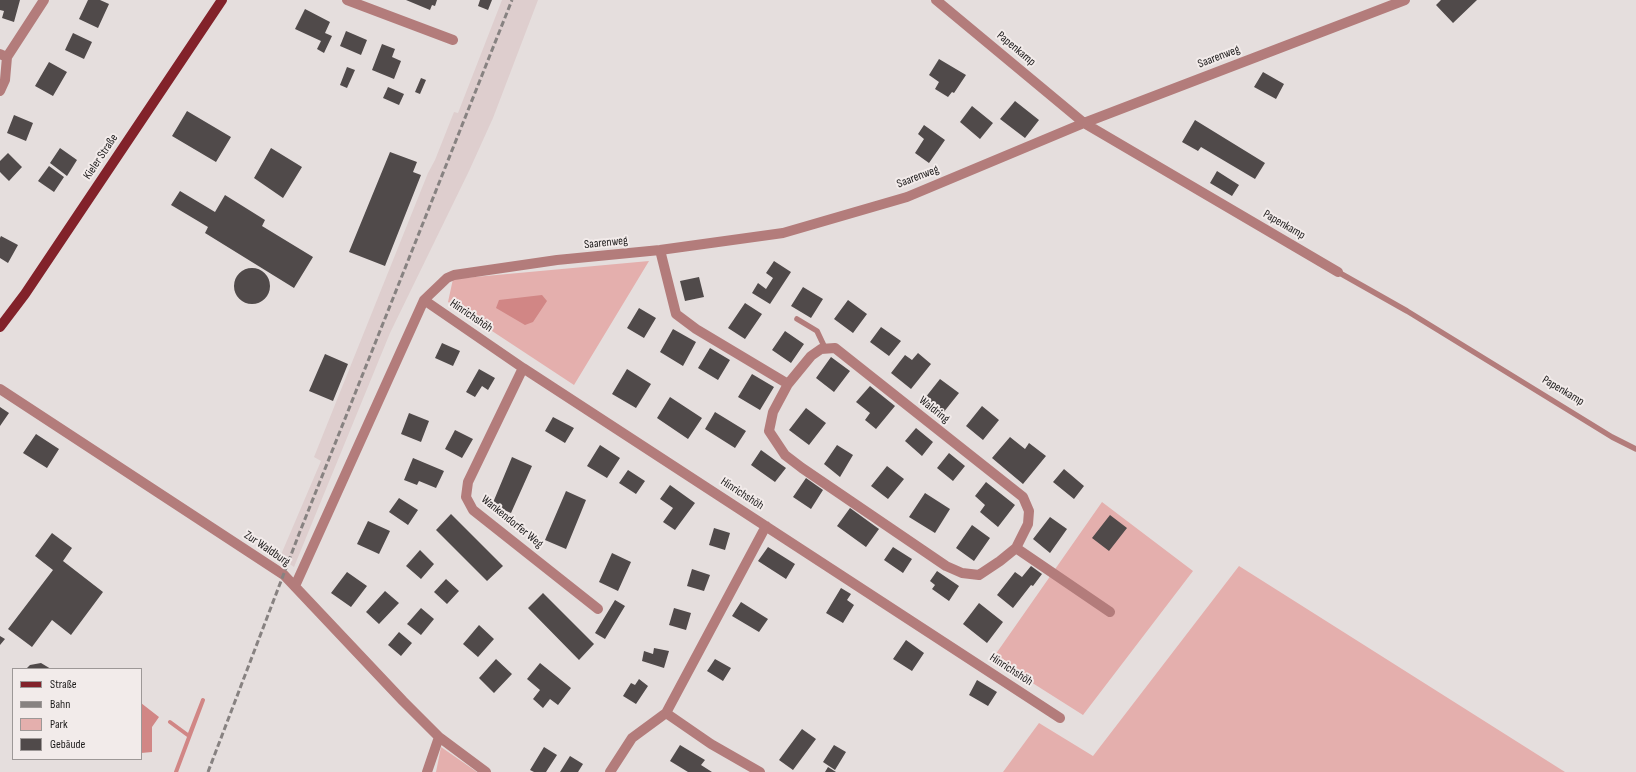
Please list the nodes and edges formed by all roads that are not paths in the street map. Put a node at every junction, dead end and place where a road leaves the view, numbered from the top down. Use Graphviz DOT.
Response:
graph roads {
  1 [pos="44,0"];
  2 [pos="222,0"];
  3 [pos="347,0"];
  4 [pos="936,0"];
  5 [pos="1405,0"];
  6 [pos="453,40"];
  7 [pos="4,56"];
  8 [pos="0,91"];
  9 [pos="1084,123"];
  10 [pos="660,250"];
  11 [pos="1338,272"];
  12 [pos="424,300"];
  13 [pos="797,318"];
  14 [pos="0,327"];
  15 [pos="824,348"];
  16 [pos="524,368"];
  17 [pos="788,384"];
  18 [pos="0,389"];
  19 [pos="1636,449"];
  20 [pos="766,526"];
  21 [pos="1016,548"];
  22 [pos="295,586"];
  23 [pos="598,609"];
  24 [pos="1110,612"];
  25 [pos="666,713"];
  26 [pos="1060,718"];
  27 [pos="439,737"];
  28 [pos="426,772"];
  29 [pos="486,772"];
  30 [pos="610,772"];
  31 [pos="760,772"];
  1 -- 7 [label="street"];
  2 -- 14 [label="main road, Kieler Straße"];
  3 -- 6 [label="street"];
  4 -- 9 [label="street, Papenkamp"];
  5 -- 9 [label="street, Saarenweg"];
  7 -- 8 [label="street"];
  9 -- 10 [label="street, Saarenweg"];
  9 -- 11 [label="street, Papenkamp"];
  10 -- 12 [label="street, Saarenweg"];
  10 -- 17 [label="street"];
  11 -- 19 [label="lane, Papenkamp"];
  12 -- 16 [label="street, Hinrichshöh"];
  12 -- 22 [label="street"];
  13 -- 15 [label="lane"];
  15 -- 17 [label="street, Waldring"];
  15 -- 21 [label="street, Waldring"];
  16 -- 20 [label="street, Hinrichshöh"];
  16 -- 23 [label="street, Wankendorfer Weg"];
  17 -- 21 [label="street, Waldring"];
  18 -- 22 [label="street, Zur Waldburg"];
  20 -- 25 [label="street, Hinrichshöh"];
  20 -- 26 [label="street, Hinrichshöh"];
  21 -- 24 [label="street"];
  22 -- 27 [label="street, Zur Waldburg"];
  25 -- 30 [label="street, Hinrichshöh"];
  25 -- 31 [label="street"];
  27 -- 28 [label="street"];
  27 -- 29 [label="street, Zur Waldburg"];
}
